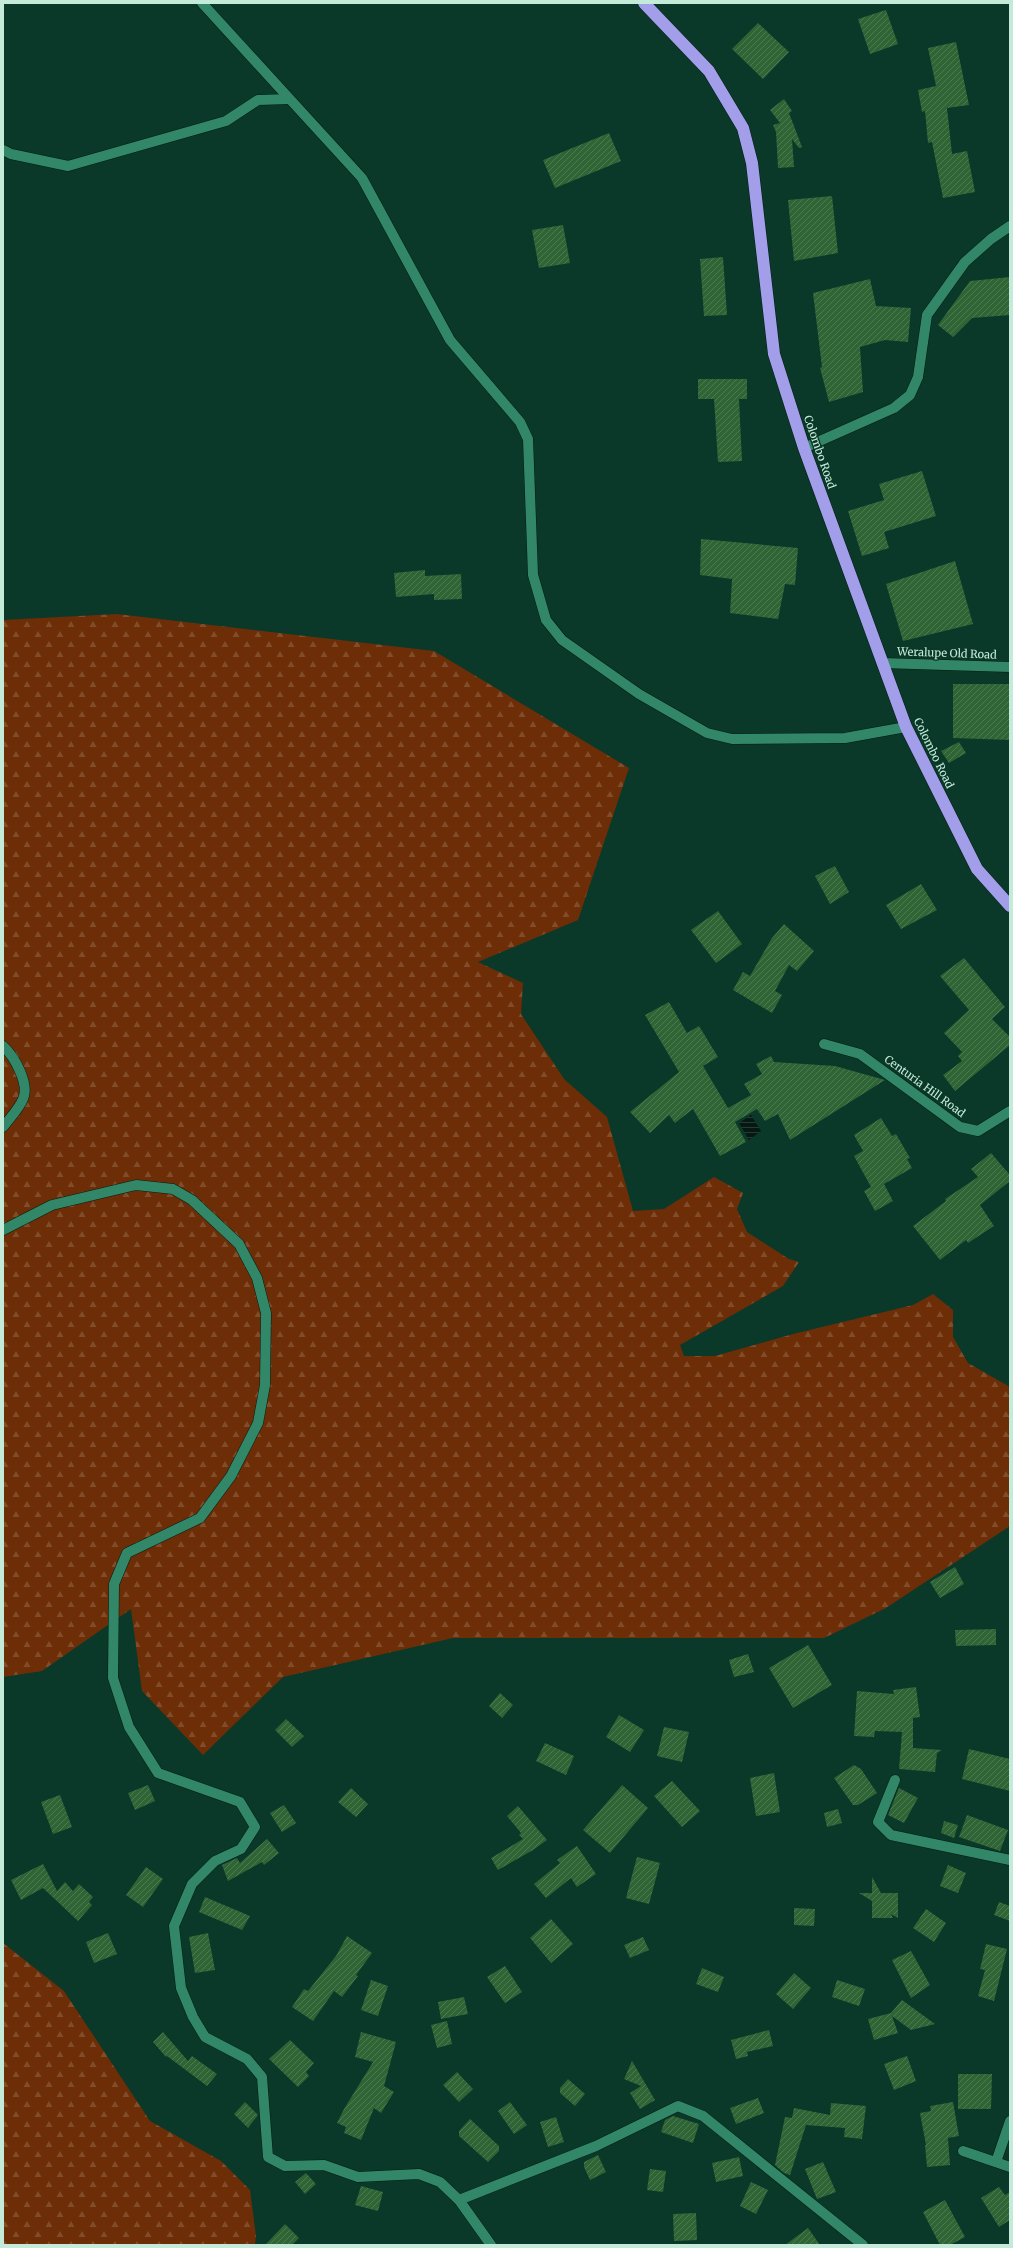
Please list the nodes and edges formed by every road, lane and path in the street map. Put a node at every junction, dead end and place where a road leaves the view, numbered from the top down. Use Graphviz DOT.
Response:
graph roads {
  1 [pos="202,3"];
  2 [pos="644,3"];
  3 [pos="289,99"];
  4 [pos="3,150"];
  5 [pos="1010,226"];
  6 [pos="804,448"];
  7 [pos="882,663"];
  8 [pos="1010,667"];
  9 [pos="906,727"];
  10 [pos="1010,906"];
  11 [pos="824,1044"];
  12 [pos="3,1046"];
  13 [pos="1010,1111"];
  14 [pos="3,1127"];
  15 [pos="3,1230"];
  16 [pos="895,1780"];
  17 [pos="1010,1860"];
  18 [pos="1010,2121"];
  19 [pos="963,2151"];
  20 [pos="996,2162"];
  21 [pos="1010,2167"];
  22 [pos="459,2200"];
  23 [pos="491,2245"];
  24 [pos="863,2245"];
  1 -- 3 [label="street"];
  2 -- 6 [label="highway, Colombo Road"];
  3 -- 4 [label="street"];
  3 -- 9 [label="street"];
  5 -- 6 [label="street"];
  6 -- 7 [label="highway, Colombo Road"];
  7 -- 8 [label="street, Weralupe Old Road"];
  7 -- 9 [label="highway, Colombo Road"];
  9 -- 10 [label="highway, Colombo Road"];
  11 -- 13 [label="street, Centuria Hill Road"];
  12 -- 14 [label="street"];
  15 -- 22 [label="street"];
  16 -- 17 [label="street"];
  18 -- 20 [label="street"];
  19 -- 20 [label="street"];
  20 -- 21 [label="street"];
  22 -- 23 [label="street"];
  22 -- 24 [label="street"];
}
